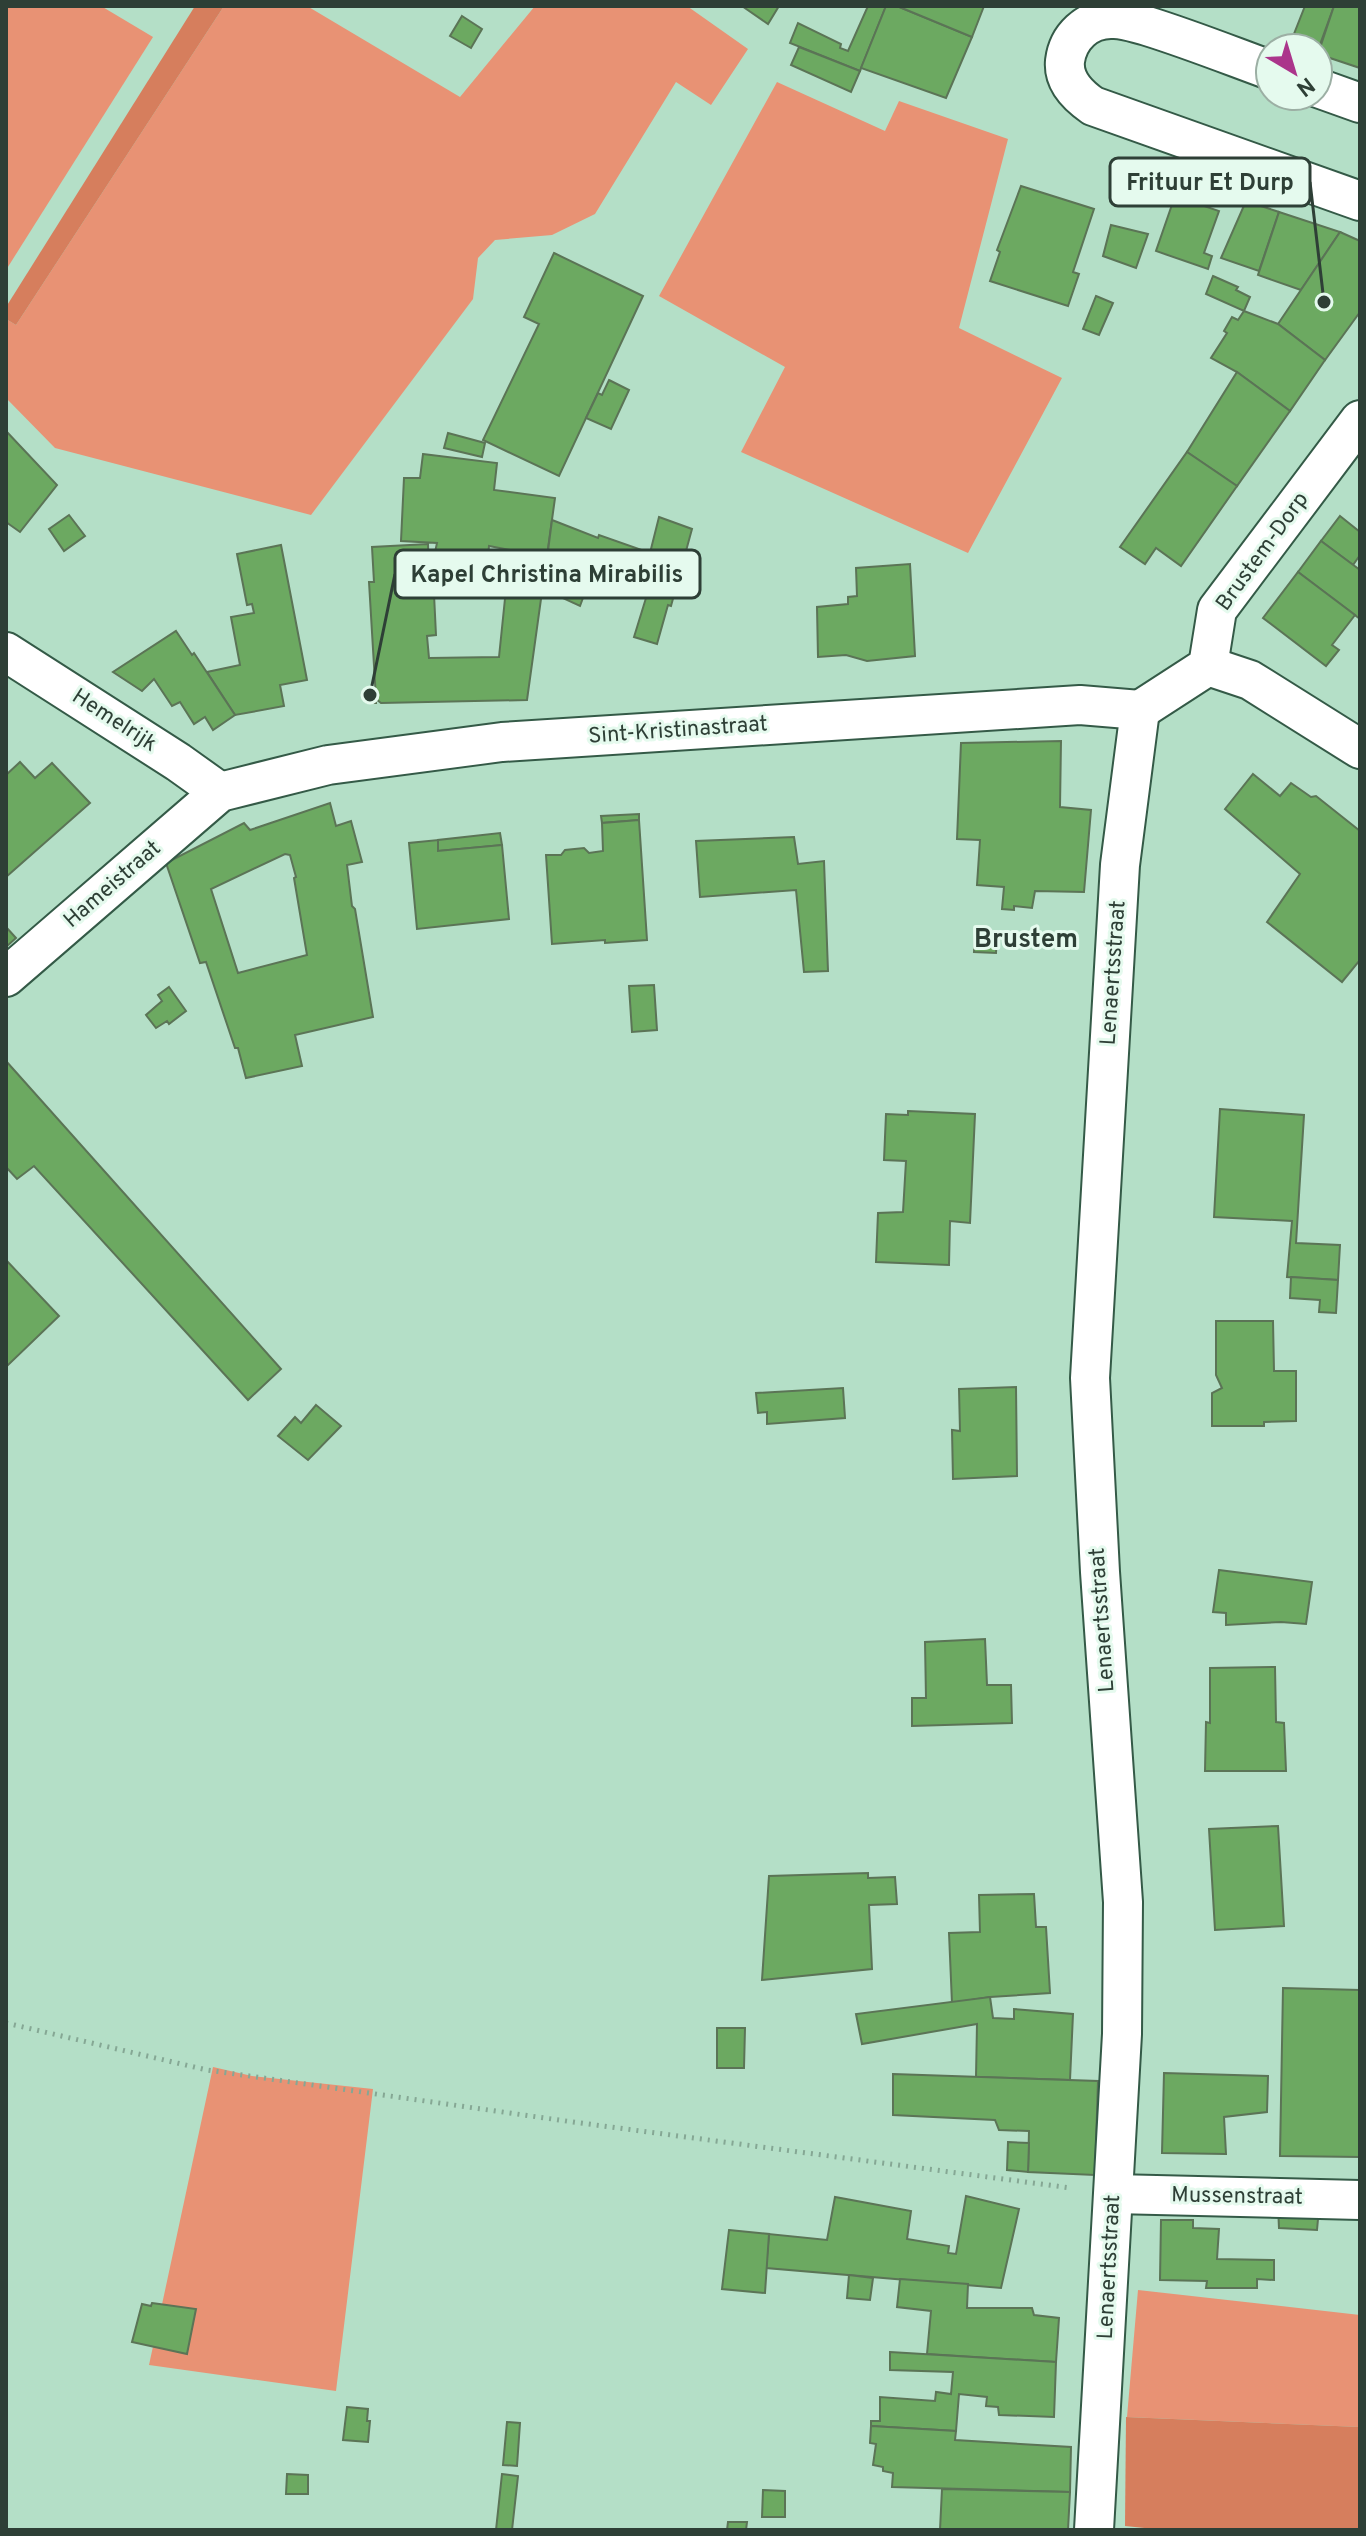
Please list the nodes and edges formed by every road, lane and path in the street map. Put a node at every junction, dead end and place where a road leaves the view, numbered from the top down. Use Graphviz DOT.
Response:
graph roads {
  1 [pos="1092,13"];
  2 [pos="1176,20"];
  3 [pos="1254,61"];
  4 [pos="1334,94"];
  5 [pos="1360,103"];
  6 [pos="1360,201"];
  7 [pos="1360,420"];
  8 [pos="6,652"];
  9 [pos="1208,666"];
  10 [pos="1140,710"];
  11 [pos="1360,749"];
  12 [pos="220,792"];
  13 [pos="6,977"];
  14 [pos="6,2023"];
  15 [pos="1114,2194"];
  16 [pos="1360,2200"];
  17 [pos="1094,2530"];
  1 -- 2 [label="street"];
  1 -- 6 [label="street"];
  2 -- 3 [label="street"];
  4 -- 5 [label="street"];
  7 -- 9 [label="street, Brustem-Dorp"];
  8 -- 12 [label="street, Hemelrijk"];
  9 -- 10 [label="street"];
  9 -- 11 [label="street"];
  10 -- 12 [label="street, Sint-Kristinastraat"];
  10 -- 15 [label="street, Lenaertsstraat"];
  12 -- 13 [label="street, Hameistraat"];
  14 -- 15 [label="path"];
  15 -- 16 [label="street, Mussenstraat"];
  15 -- 17 [label="street, Lenaertsstraat"];
}
